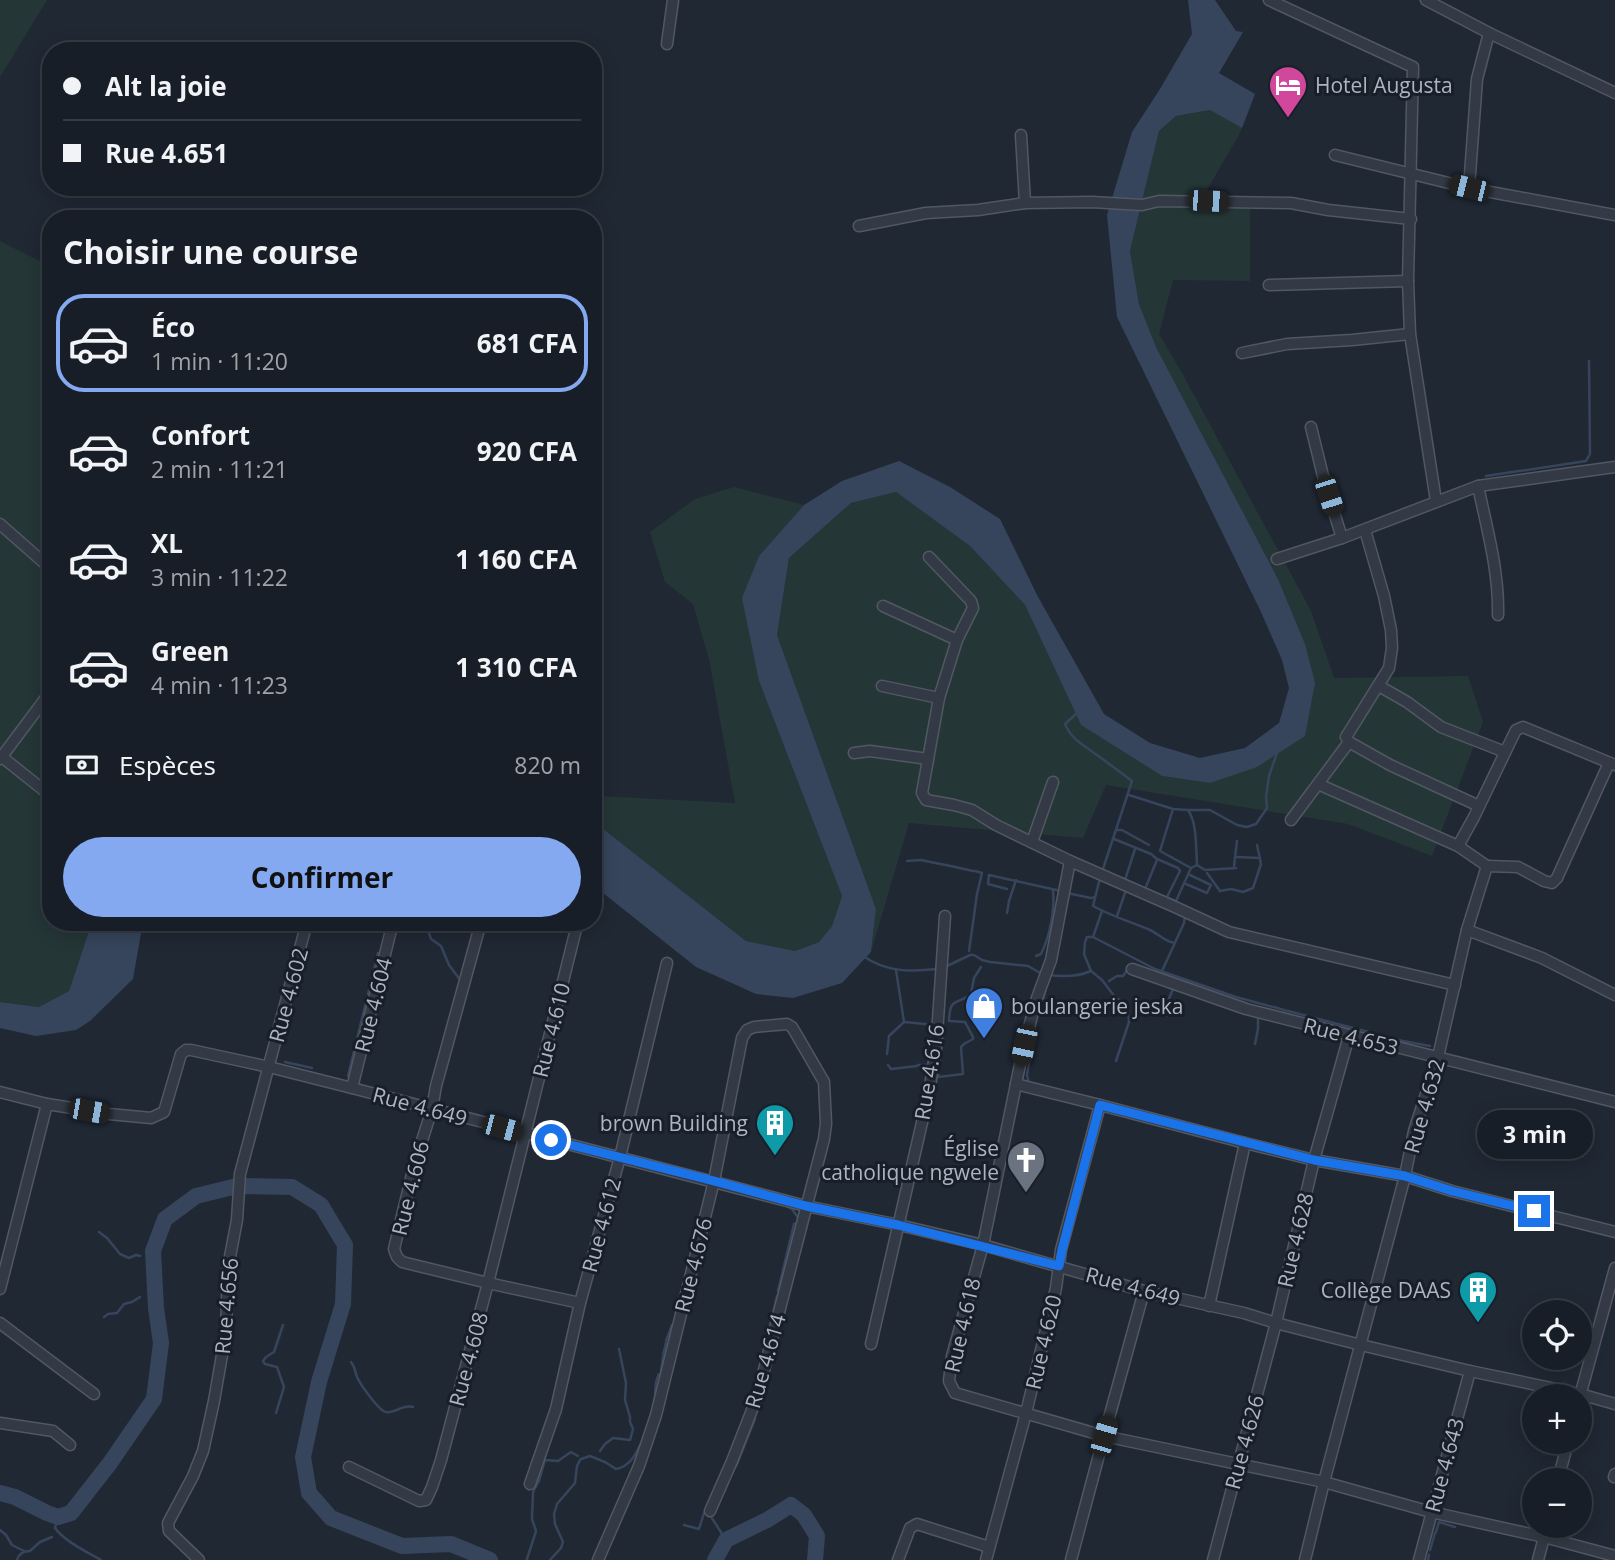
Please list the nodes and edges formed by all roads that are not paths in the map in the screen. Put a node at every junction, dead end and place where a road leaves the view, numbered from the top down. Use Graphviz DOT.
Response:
graph roads {
  1 [pos="673,0"];
  2 [pos="1269,0"];
  3 [pos="1426,0"];
  4 [pos="1284,3"];
  5 [pos="1489,33"];
  6 [pos="667,44"];
  7 [pos="1615,93"];
  8 [pos="1021,135"];
  9 [pos="1335,155"];
  10 [pos="1412,173"];
  11 [pos="1469,188"];
  12 [pos="1025,203"];
  13 [pos="1615,215"];
  14 [pos="1411,219"];
  15 [pos="859,226"];
  16 [pos="1408,281"];
  17 [pos="1269,285"];
  18 [pos="1410,334"];
  19 [pos="1242,353"];
  20 [pos="1311,427"];
  21 [pos="1615,467"];
  22 [pos="1478,486"];
  23 [pos="1436,501"];
  24 [pos="0,524"];
  25 [pos="1365,530"];
  26 [pos="1342,538"];
  27 [pos="929,556"];
  28 [pos="1277,559"];
  29 [pos="42,561"];
  30 [pos="883,606"];
  31 [pos="1498,615"];
  32 [pos="957,640"];
  33 [pos="882,686"];
  34 [pos="1379,686"];
  35 [pos="939,698"];
  36 [pos="42,703"];
  37 [pos="1349,742"];
  38 [pos="1505,752"];
  39 [pos="854,753"];
  40 [pos="1,758"];
  41 [pos="928,759"];
  42 [pos="1612,765"];
  43 [pos="1052,782"];
  44 [pos="1318,784"];
  45 [pos="42,789"];
  46 [pos="1479,806"];
  47 [pos="1292,820"];
  48 [pos="1032,842"];
  49 [pos="1458,846"];
  50 [pos="1070,861"];
  51 [pos="1487,866"];
  52 [pos="945,916"];
  53 [pos="1467,930"];
  54 [pos="303,931"];
  55 [pos="391,931"];
  56 [pos="479,931"];
  57 [pos="576,931"];
  58 [pos="667,963"];
  59 [pos="1132,969"];
  60 [pos="1455,985"];
  61 [pos="1615,995"];
  62 [pos="1349,1036"];
  63 [pos="1438,1057"];
  64 [pos="269,1067"];
  65 [pos="1016,1084"];
  66 [pos="352,1088"];
  67 [pos="0,1092"];
  68 [pos="1615,1102"];
  69 [pos="47,1104"];
  70 [pos="1100,1105"];
  71 [pos="432,1110"];
  72 [pos="525,1134"];
  73 [pos="1245,1143"];
  74 [pos="620,1157"];
  75 [pos="1314,1160"];
  76 [pos="1405,1176"];
  77 [pos="714,1181"];
  78 [pos="806,1206"];
  79 [pos="898,1225"];
  80 [pos="1615,1232"];
  81 [pos="983,1245"];
  82 [pos="1059,1266"];
  83 [pos="1615,1268"];
  84 [pos="488,1283"];
  85 [pos="0,1289"];
  86 [pos="1144,1291"];
  87 [pos="580,1303"];
  88 [pos="1209,1306"];
  89 [pos="0,1323"];
  90 [pos="1276,1323"];
  91 [pos="871,1344"];
  92 [pos="1361,1345"];
  93 [pos="1469,1371"];
  94 [pos="1529,1384"];
  95 [pos="1583,1384"];
  96 [pos="94,1394"];
  97 [pos="1592,1398"];
  98 [pos="1615,1404"];
  99 [pos="1026,1413"];
  100 [pos="0,1423"];
  101 [pos="1104,1436"];
  102 [pos="70,1445"];
  103 [pos="1238,1465"];
  104 [pos="349,1467"];
  105 [pos="1324,1482"];
  106 [pos="530,1484"];
  107 [pos="710,1511"];
  108 [pos="1431,1512"];
  109 [pos="1522,1532"];
  110 [pos="1544,1538"];
  111 [pos="1548,1538"];
  112 [pos="989,1547"];
  113 [pos="1615,1556"];
  114 [pos="199,1560"];
  115 [pos="598,1560"];
  116 [pos="898,1560"];
  117 [pos="986,1560"];
  118 [pos="1071,1560"];
  119 [pos="1213,1560"];
  120 [pos="1305,1560"];
  121 [pos="1419,1560"];
  122 [pos="1538,1560"];
  1 -- 6 [label="street"];
  2 -- 4 [label="street"];
  3 -- 5 [label="street"];
  4 -- 10 [label="street"];
  5 -- 7 [label="street"];
  5 -- 11 [label="street"];
  8 -- 12 [label="street"];
  9 -- 10 [label="street"];
  10 -- 11 [label="street"];
  10 -- 14 [label="street"];
  11 -- 13 [label="street"];
  12 -- 14 [label="street"];
  12 -- 15 [label="street"];
  14 -- 16 [label="street"];
  16 -- 17 [label="street"];
  16 -- 18 [label="street"];
  18 -- 19 [label="street"];
  18 -- 23 [label="street"];
  20 -- 26 [label="street"];
  21 -- 22 [label="street"];
  22 -- 23 [label="street"];
  22 -- 31 [label="street"];
  23 -- 25 [label="street"];
  24 -- 29 [label="street"];
  25 -- 26 [label="street"];
  25 -- 34 [label="street"];
  26 -- 28 [label="street"];
  27 -- 32 [label="street"];
  30 -- 32 [label="street"];
  32 -- 35 [label="street"];
  33 -- 35 [label="street"];
  34 -- 37 [label="street"];
  34 -- 38 [label="street"];
  35 -- 41 [label="street"];
  36 -- 40 [label="street"];
  37 -- 44 [label="street"];
  37 -- 46 [label="street"];
  38 -- 42 [label="street"];
  38 -- 46 [label="street"];
  39 -- 41 [label="street"];
  40 -- 45 [label="street"];
  41 -- 48 [label="street"];
  42 -- 51 [label="street"];
  43 -- 48 [label="street"];
  44 -- 47 [label="street"];
  44 -- 49 [label="street"];
  46 -- 49 [label="street"];
  48 -- 50 [label="street"];
  49 -- 51 [label="street"];
  50 -- 60 [label="street"];
  50 -- 65 [label="street, Rue 4.618"];
  51 -- 53 [label="street, Rue 4.632"];
  52 -- 79 [label="street, Rue 4.616"];
  53 -- 60 [label="street, Rue 4.632"];
  53 -- 61 [label="street"];
  54 -- 64 [label="street, Rue 4.602"];
  55 -- 66 [label="street, Rue 4.604"];
  56 -- 71 [label="street, Rue 4.606"];
  57 -- 72 [label="street, Rue 4.610"];
  58 -- 74 [label="street, Rue 4.612"];
  59 -- 62 [label="street, Rue 4.653"];
  60 -- 63 [label="street, Rue 4.632"];
  62 -- 63 [label="street, Rue 4.653"];
  62 -- 75 [label="street, Rue 4.628"];
  63 -- 68 [label="street, Rue 4.653"];
  63 -- 76 [label="street, Rue 4.632"];
  64 -- 66 [label="street, Rue 4.649"];
  64 -- 69 [label="street, Rue 4.649"];
  64 -- 114 [label="street, Rue 4.656"];
  65 -- 70 [label="street"];
  65 -- 81 [label="street, Rue 4.618"];
  66 -- 71 [label="street, Rue 4.649"];
  67 -- 69 [label="street, Rue 4.649"];
  69 -- 85 [label="street"];
  70 -- 73 [label="street"];
  70 -- 82 [label="street, Rue 4.620"];
  71 -- 72 [label="street, Rue 4.649"];
  71 -- 84 [label="street, Rue 4.606"];
  72 -- 74 [label="street, Rue 4.649"];
  72 -- 84 [label="street, Rue 4.608"];
  73 -- 75 [label="street"];
  73 -- 88 [label="street"];
  74 -- 77 [label="street, Rue 4.649"];
  74 -- 87 [label="street, Rue 4.612"];
  75 -- 76 [label="street"];
  75 -- 90 [label="street, Rue 4.628"];
  76 -- 80 [label="street"];
  76 -- 92 [label="street, Rue 4.632"];
  77 -- 78 [label="street, Rue 4.649"];
  77 -- 78 [label="street, Rue 4.676"];
  77 -- 115 [label="street, Rue 4.676"];
  78 -- 79 [label="street, Rue 4.649"];
  78 -- 107 [label="street, Rue 4.614"];
  79 -- 81 [label="street, Rue 4.649"];
  79 -- 91 [label="street, Rue 4.616"];
  81 -- 82 [label="street, Rue 4.649"];
  81 -- 99 [label="street, Rue 4.618"];
  82 -- 86 [label="street, Rue 4.649"];
  82 -- 99 [label="street, Rue 4.620"];
  83 -- 95 [label="street"];
  84 -- 87 [label="street, Rue 4.606"];
  84 -- 104 [label="street, Rue 4.608"];
  86 -- 88 [label="street, Rue 4.649"];
  86 -- 101 [label="street"];
  87 -- 106 [label="street, Rue 4.612"];
  88 -- 90 [label="street, Rue 4.649"];
  89 -- 96 [label="street"];
  90 -- 92 [label="street, Rue 4.649"];
  90 -- 103 [label="street, Rue 4.626"];
  92 -- 93 [label="street, Rue 4.649"];
  92 -- 105 [label="street, Rue 4.632"];
  93 -- 94 [label="street, Rue 4.649"];
  93 -- 108 [label="street, Rue 4.643"];
  97 -- 98 [label="street, Rue 4.649"];
  99 -- 101 [label="street, Rue 4.618"];
  99 -- 112 [label="street, Rue 4.620"];
  100 -- 102 [label="street"];
  101 -- 103 [label="street, Rue 4.618"];
  101 -- 118 [label="street"];
  103 -- 105 [label="street, Rue 4.618"];
  103 -- 119 [label="street, Rue 4.626"];
  105 -- 108 [label="street, Rue 4.618"];
  105 -- 120 [label="street, Rue 4.632"];
  108 -- 109 [label="street, Rue 4.618"];
  108 -- 121 [label="street, Rue 4.643"];
  110 -- 122 [label="street"];
  111 -- 113 [label="street, Rue 4.618"];
  112 -- 116 [label="street"];
  112 -- 117 [label="street, Rue 4.620"];
}
